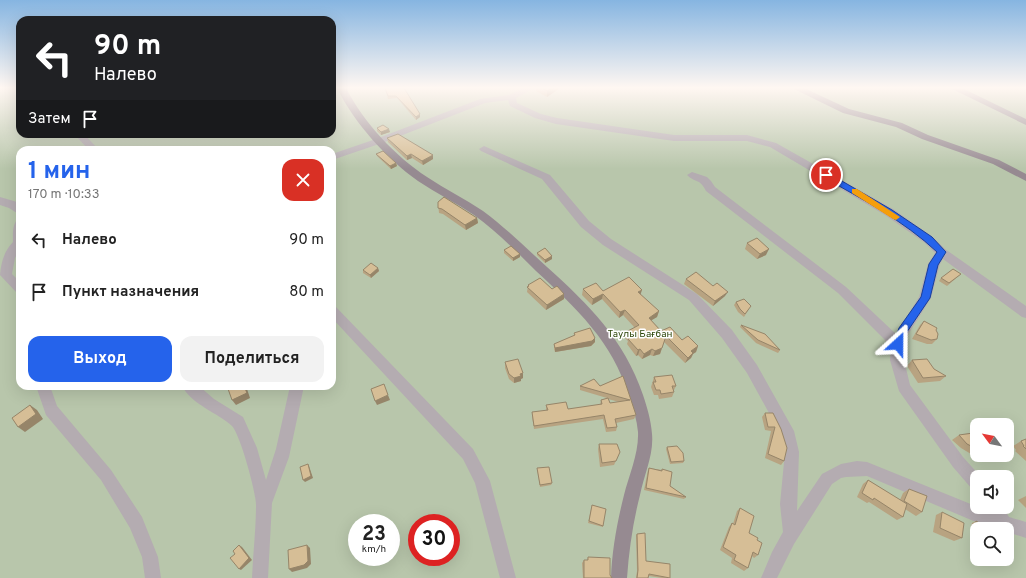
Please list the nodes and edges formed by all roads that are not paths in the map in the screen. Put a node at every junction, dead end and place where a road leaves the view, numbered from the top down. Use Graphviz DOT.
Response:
graph roads {
  1 [pos="358,115"];
  2 [pos="447,115"];
  3 [pos="536,115"];
  4 [pos="858,115"];
  5 [pos="1011,115"];
  6 [pos="1026,122"];
  7 [pos="83,138"];
  8 [pos="379,141"];
  9 [pos="90,146"];
  10 [pos="484,149"];
  11 [pos="336,156"];
  12 [pos="692,175"];
  13 [pos="1026,178"];
  14 [pos="0,201"];
  15 [pos="16,207"];
  16 [pos="16,246"];
  17 [pos="941,252"];
  18 [pos="16,285"];
  19 [pos="1026,313"];
  20 [pos="336,314"];
  21 [pos="898,344"];
  22 [pos="44,390"];
  23 [pos="194,390"];
  24 [pos="296,390"];
  25 [pos="970,476"];
  26 [pos="264,503"];
  27 [pos="1001,522"];
  28 [pos="1014,526"];
  29 [pos="1026,530"];
  30 [pos="791,535"];
  31 [pos="153,578"];
  32 [pos="260,578"];
  33 [pos="508,578"];
  34 [pos="619,578"];
  35 [pos="769,578"];
  1 -- 8 [label="street"];
  2 -- 8 [label="street"];
  3 -- 17 [label="street"];
  4 -- 13 [label="street"];
  5 -- 6 [label="street"];
  7 -- 9 [label="street"];
  8 -- 11 [label="street"];
  8 -- 34 [label="street"];
  10 -- 30 [label="street"];
  12 -- 21 [label="street"];
  14 -- 15 [label="street"];
  16 -- 18 [label="street"];
  17 -- 19 [label="street"];
  17 -- 21 [label="street"];
  20 -- 33 [label="street"];
  21 -- 25 [label="street"];
  22 -- 31 [label="street"];
  23 -- 26 [label="street"];
  24 -- 26 [label="street"];
  26 -- 32 [label="street"];
  27 -- 30 [label="street"];
  28 -- 29 [label="street"];
  30 -- 35 [label="street"];
}
